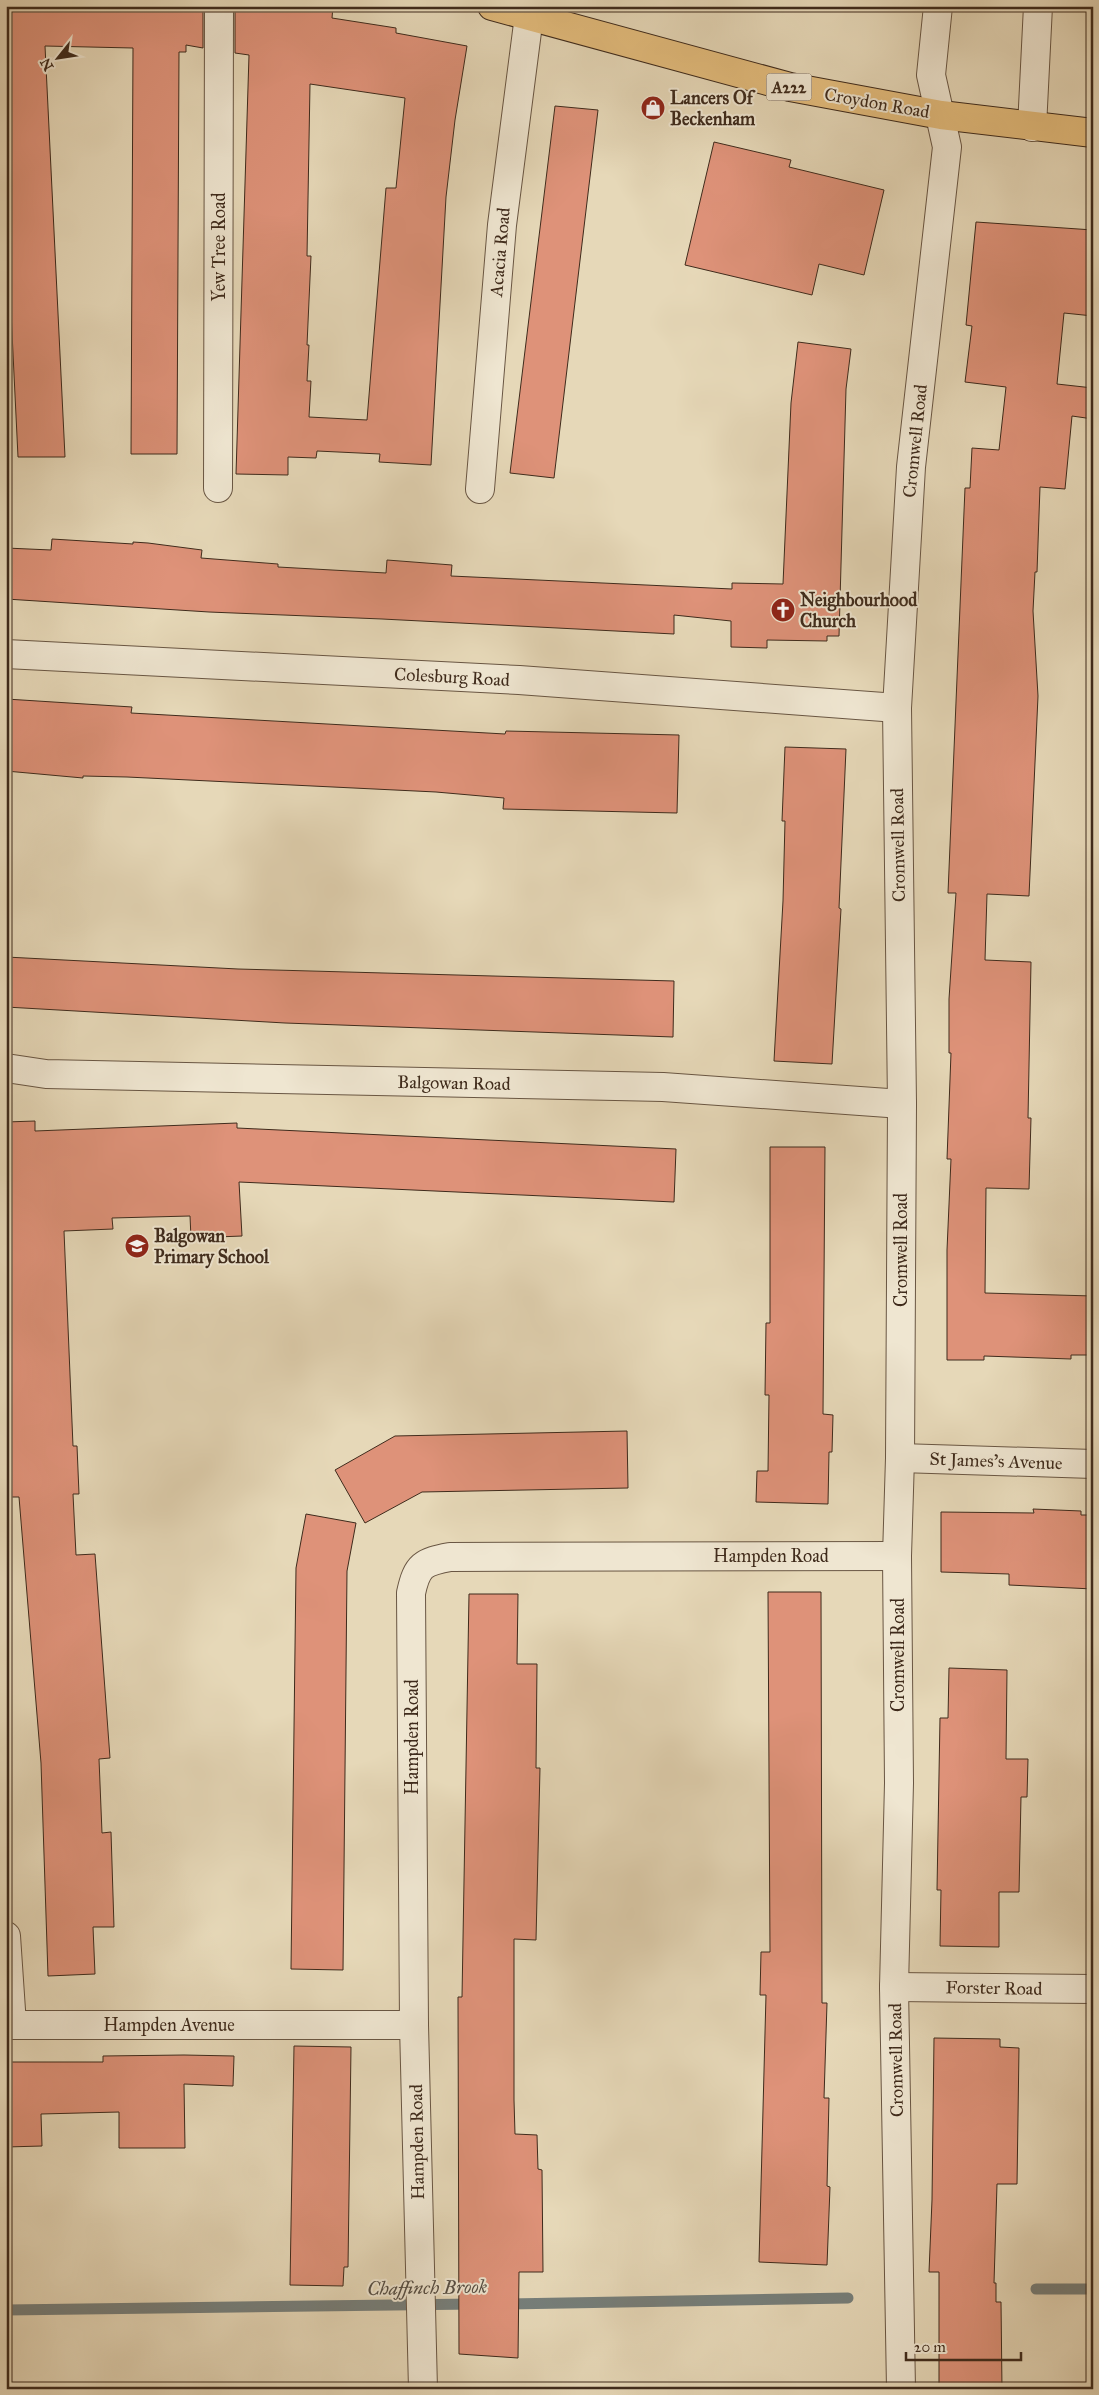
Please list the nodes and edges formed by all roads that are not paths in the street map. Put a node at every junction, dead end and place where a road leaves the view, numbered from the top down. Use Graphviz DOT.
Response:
graph roads {
  1 [pos="219,6"];
  2 [pos="492,6"];
  3 [pos="938,6"];
  4 [pos="1038,6"];
  5 [pos="529,16"];
  6 [pos="941,115"];
  7 [pos="1032,127"];
  8 [pos="1093,133"];
  9 [pos="218,488"];
  10 [pos="480,489"];
  11 [pos="6,654"];
  12 [pos="897,708"];
  13 [pos="6,1068"];
  14 [pos="902,1104"];
  15 [pos="900,1458"];
  16 [pos="1093,1464"];
  17 [pos="897,1556"];
  18 [pos="6,1936"];
  19 [pos="894,1987"];
  20 [pos="1093,1989"];
  21 [pos="414,2024"];
  22 [pos="423,2389"];
  23 [pos="901,2389"];
  1 -- 9 [label="street, Yew Tree Road"];
  2 -- 5 [label="main road, Croydon Road / A222"];
  3 -- 6 [label="street, Cromwell Road"];
  4 -- 7 [label="street"];
  5 -- 6 [label="main road, Croydon Road / A222"];
  5 -- 10 [label="street, Acacia Road"];
  6 -- 7 [label="main road, Croydon Road / A222"];
  6 -- 12 [label="street, Cromwell Road"];
  7 -- 8 [label="main road, Croydon Road / A222"];
  11 -- 12 [label="street, Colesburg Road"];
  12 -- 14 [label="street, Cromwell Road"];
  13 -- 14 [label="street, Balgowan Road"];
  14 -- 15 [label="street, Cromwell Road"];
  15 -- 16 [label="street, St James's Avenue"];
  15 -- 17 [label="street, Cromwell Road"];
  17 -- 19 [label="street, Cromwell Road"];
  17 -- 21 [label="street, Hampden Road"];
  18 -- 21 [label="street, Hampden Avenue"];
  19 -- 20 [label="street, Forster Road"];
  19 -- 23 [label="street, Cromwell Road"];
  21 -- 22 [label="street, Hampden Road"];
}
